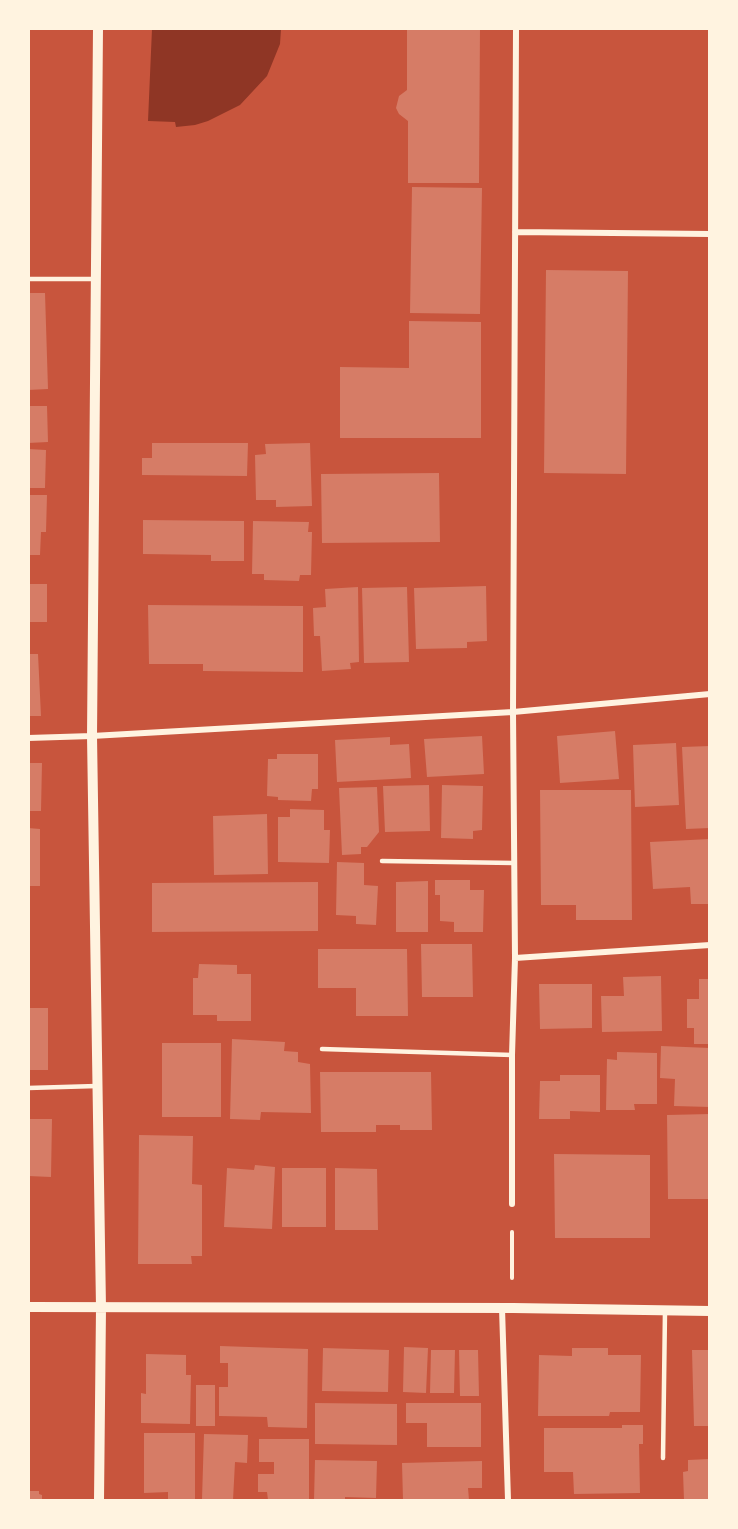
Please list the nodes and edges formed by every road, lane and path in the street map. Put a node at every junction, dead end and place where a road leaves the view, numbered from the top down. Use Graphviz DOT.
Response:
graph roads {
  1 [pos="98,28"];
  2 [pos="516,28"];
  3 [pos="515,232"];
  4 [pos="710,234"];
  5 [pos="28,279"];
  6 [pos="96,279"];
  7 [pos="710,694"];
  8 [pos="513,712"];
  9 [pos="92,736"];
  10 [pos="28,738"];
  11 [pos="382,861"];
  12 [pos="514,863"];
  13 [pos="710,945"];
  14 [pos="515,958"];
  15 [pos="322,1050"];
  16 [pos="512,1054"];
  17 [pos="98,1086"];
  18 [pos="28,1088"];
  19 [pos="512,1204"];
  20 [pos="511,1238"];
  21 [pos="512,1280"];
  22 [pos="28,1307"];
  23 [pos="101,1308"];
  24 [pos="502,1308"];
  25 [pos="665,1311"];
  26 [pos="710,1311"];
  27 [pos="663,1458"];
  28 [pos="99,1500"];
  29 [pos="508,1500"];
  1 -- 6 [label="street"];
  2 -- 3 [label="street"];
  3 -- 4 [label="street"];
  3 -- 8 [label="street"];
  5 -- 6 [label="lane"];
  6 -- 9 [label="street"];
  7 -- 8 [label="street"];
  8 -- 9 [label="street"];
  8 -- 12 [label="street"];
  9 -- 10 [label="street"];
  9 -- 17 [label="street"];
  11 -- 12 [label="lane"];
  12 -- 14 [label="street"];
  13 -- 14 [label="street"];
  14 -- 16 [label="street"];
  15 -- 16 [label="lane"];
  16 -- 19 [label="street"];
  17 -- 18 [label="lane"];
  17 -- 23 [label="street"];
  20 -- 21 [label="path"];
  22 -- 23 [label="street"];
  23 -- 24 [label="street"];
  23 -- 28 [label="street"];
  24 -- 25 [label="street"];
  24 -- 29 [label="street"];
  25 -- 26 [label="street"];
  25 -- 27 [label="lane"];
}
